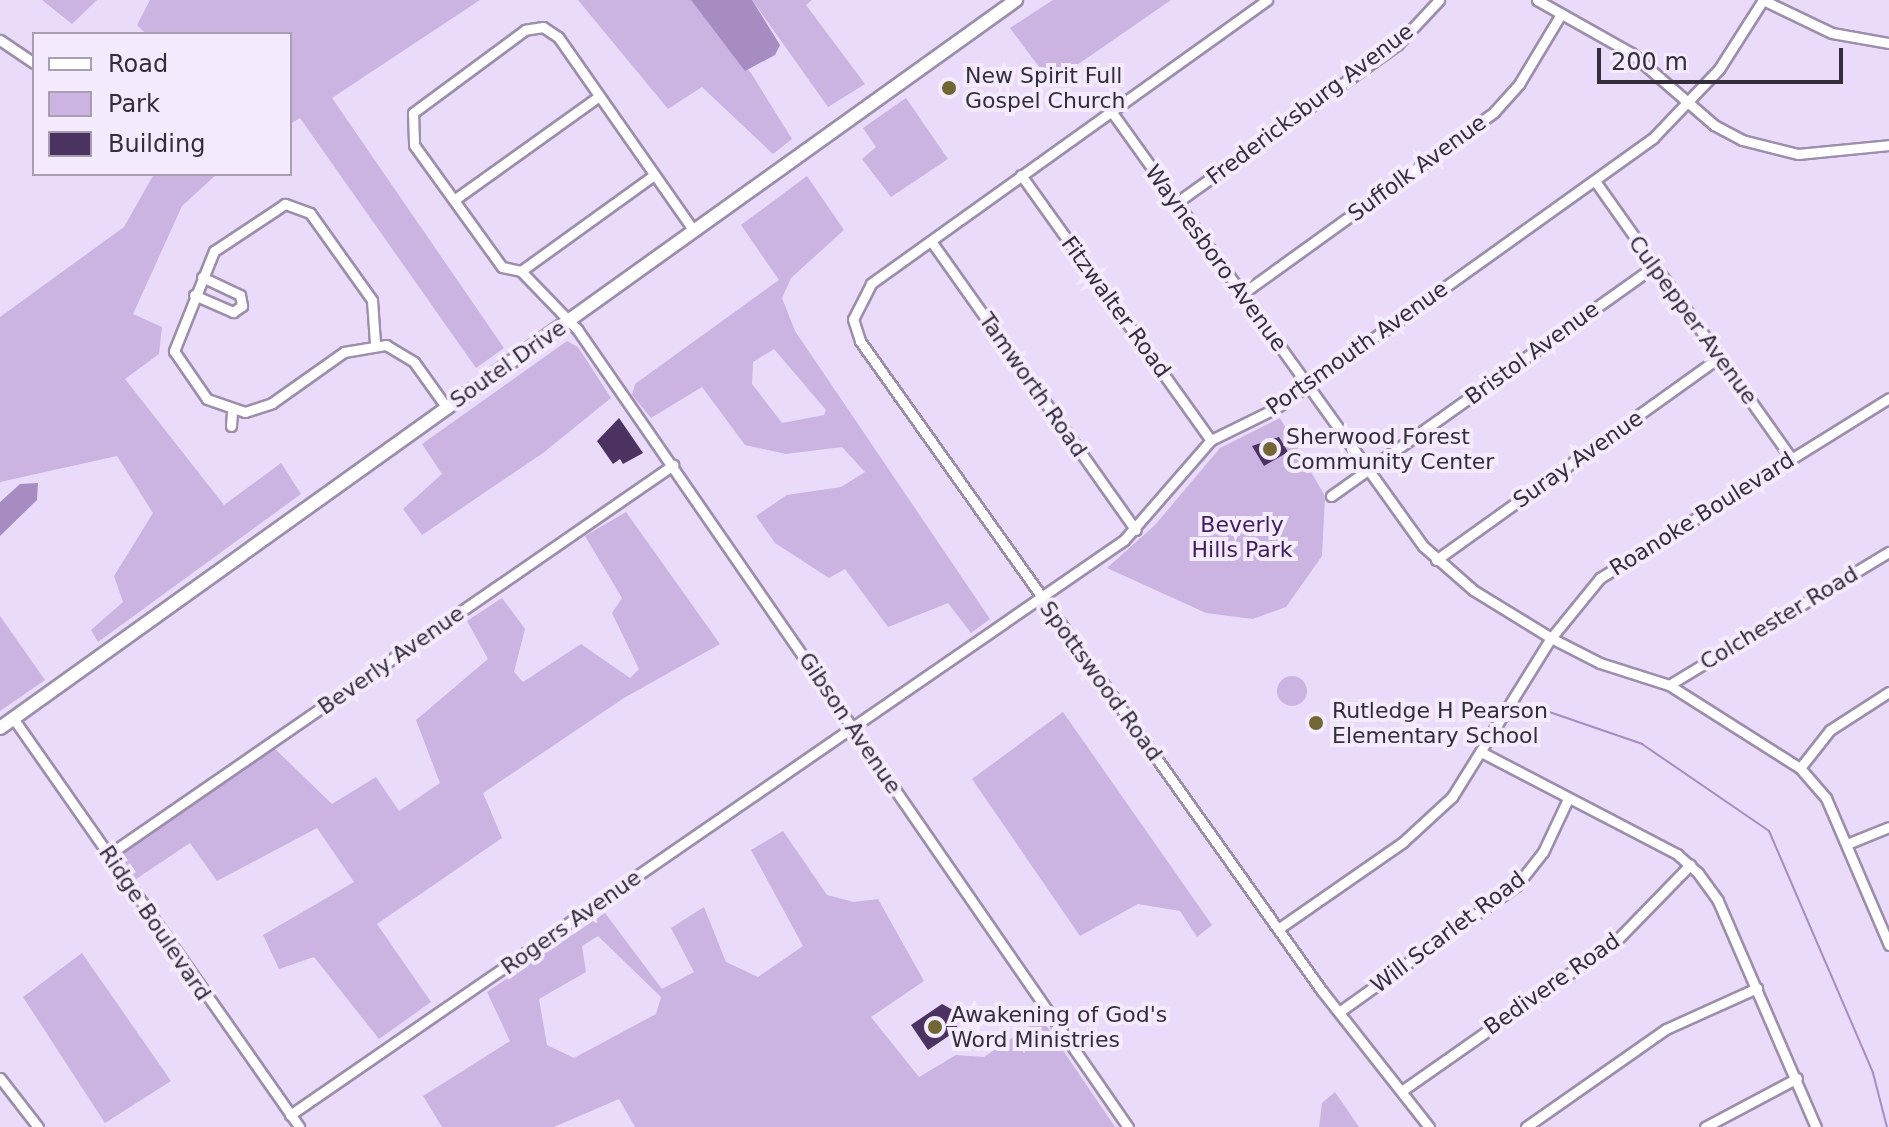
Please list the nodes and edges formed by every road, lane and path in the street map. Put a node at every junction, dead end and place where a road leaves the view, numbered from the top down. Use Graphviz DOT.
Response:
graph roads {
  1 [pos="1016,0"];
  2 [pos="1267,0"];
  3 [pos="1439,0"];
  4 [pos="1537,0"];
  5 [pos="1763,0"];
  6 [pos="1561,14"];
  7 [pos="0,40"];
  8 [pos="1889,43"];
  9 [pos="0,49"];
  10 [pos="11,49"];
  11 [pos="32,62"];
  12 [pos="599,96"];
  13 [pos="1690,103"];
  14 [pos="1111,111"];
  15 [pos="1889,145"];
  16 [pos="654,175"];
  17 [pos="1021,175"];
  18 [pos="1595,181"];
  19 [pos="454,200"];
  20 [pos="1176,203"];
  21 [pos="694,231"];
  22 [pos="931,241"];
  23 [pos="1655,266"];
  24 [pos="521,271"];
  25 [pos="202,277"];
  26 [pos="1242,294"];
  27 [pos="194,295"];
  28 [pos="568,322"];
  29 [pos="375,343"];
  30 [pos="1720,357"];
  31 [pos="1307,386"];
  32 [pos="1889,398"];
  33 [pos="447,408"];
  34 [pos="232,412"];
  35 [pos="231,426"];
  36 [pos="1211,440"];
  37 [pos="1791,458"];
  38 [pos="673,465"];
  39 [pos="1368,471"];
  40 [pos="1331,496"];
  41 [pos="1136,530"];
  42 [pos="1889,552"];
  43 [pos="1436,560"];
  44 [pos="1042,597"];
  45 [pos="1551,638"];
  46 [pos="1669,685"];
  47 [pos="1889,692"];
  48 [pos="13,718"];
  49 [pos="0,728"];
  50 [pos="852,728"];
  51 [pos="1483,753"];
  52 [pos="1800,768"];
  53 [pos="1567,801"];
  54 [pos="1889,827"];
  55 [pos="1847,844"];
  56 [pos="108,855"];
  57 [pos="1690,865"];
  58 [pos="1278,929"];
  59 [pos="1889,945"];
  60 [pos="1757,988"];
  61 [pos="1339,1012"];
  62 [pos="0,1078"];
  63 [pos="1797,1078"];
  64 [pos="1403,1090"];
  65 [pos="290,1115"];
  66 [pos="38,1127"];
  67 [pos="299,1127"];
  68 [pos="1128,1127"];
  69 [pos="1429,1127"];
  70 [pos="1526,1127"];
  71 [pos="1705,1127"];
  72 [pos="1816,1127"];
  1 -- 21 [label="main road, Soutel Drive"];
  2 -- 14 [label="street, Spottswood Road"];
  3 -- 20 [label="street, Fredericksburg Avenue"];
  4 -- 6 [label="street"];
  5 -- 8 [label="street"];
  5 -- 13 [label="street, Portsmouth Avenue"];
  6 -- 13 [label="street"];
  6 -- 26 [label="street, Suffolk Avenue"];
  7 -- 10 [label="street"];
  9 -- 10 [label="street"];
  10 -- 11 [label="street"];
  12 -- 16 [label="street"];
  12 -- 19 [label="street"];
  12 -- 19 [label="street, Gibson Avenue"];
  13 -- 15 [label="street"];
  13 -- 18 [label="street, Portsmouth Avenue"];
  14 -- 17 [label="street, Spottswood Road"];
  14 -- 20 [label="street, Waynesboro Avenue"];
  16 -- 21 [label="street"];
  16 -- 24 [label="street"];
  17 -- 22 [label="street, Spottswood Road"];
  17 -- 36 [label="street, Fitzwalter Road"];
  18 -- 23 [label="street, Culpepper Avenue"];
  18 -- 31 [label="street, Portsmouth Avenue"];
  19 -- 24 [label="street, Gibson Avenue"];
  20 -- 26 [label="street, Waynesboro Avenue"];
  21 -- 28 [label="main road, Soutel Drive"];
  22 -- 41 [label="street, Tamworth Road"];
  22 -- 44 [label="street, Spottswood Road"];
  23 -- 30 [label="street, Culpepper Avenue"];
  23 -- 39 [label="street, Bristol Avenue"];
  24 -- 28 [label="street, Gibson Avenue"];
  25 -- 27 [label="street"];
  25 -- 27 [label="street"];
  25 -- 29 [label="street"];
  26 -- 31 [label="street, Waynesboro Avenue"];
  27 -- 34 [label="street"];
  28 -- 33 [label="main road, Soutel Drive"];
  28 -- 38 [label="street, Gibson Avenue"];
  29 -- 33 [label="street"];
  29 -- 34 [label="street"];
  30 -- 37 [label="street, Culpepper Avenue"];
  30 -- 43 [label="street, Suray Avenue"];
  31 -- 36 [label="street, Portsmouth Avenue"];
  31 -- 39 [label="street, Waynesboro Avenue"];
  32 -- 37 [label="street, Roanoke Boulevard"];
  33 -- 48 [label="main road, Soutel Drive"];
  34 -- 35 [label="street"];
  36 -- 41 [label="street, Portsmouth Avenue"];
  37 -- 45 [label="street, Roanoke Boulevard"];
  38 -- 50 [label="street, Gibson Avenue"];
  38 -- 56 [label="street, Beverly Avenue"];
  39 -- 40 [label="street, Bristol Avenue"];
  39 -- 43 [label="street, Waynesboro Avenue"];
  41 -- 44 [label="street, Portsmouth Avenue"];
  42 -- 46 [label="street, Colchester Road"];
  43 -- 45 [label="street, Waynesboro Avenue"];
  44 -- 50 [label="street, Portsmouth Avenue"];
  44 -- 58 [label="street, Spottswood Road"];
  45 -- 46 [label="street, Waynesboro Avenue"];
  45 -- 51 [label="street, Roanoke Boulevard"];
  46 -- 52 [label="street, Waynesboro Avenue"];
  47 -- 52 [label="street"];
  48 -- 49 [label="main road, Soutel Drive"];
  48 -- 56 [label="street, Ridge Boulevard"];
  50 -- 65 [label="street, Rogers Avenue"];
  50 -- 68 [label="street, Gibson Avenue"];
  51 -- 53 [label="street"];
  51 -- 58 [label="street, Roanoke Boulevard"];
  52 -- 55 [label="street, Waynesboro Avenue"];
  53 -- 57 [label="street"];
  53 -- 61 [label="street, Will Scarlet Road"];
  54 -- 55 [label="street"];
  55 -- 59 [label="street, Waynesboro Avenue"];
  56 -- 65 [label="street, Ridge Boulevard"];
  57 -- 60 [label="street"];
  57 -- 64 [label="street, Bedivere Road"];
  58 -- 61 [label="street, Spottswood Road"];
  60 -- 63 [label="street"];
  60 -- 70 [label="street"];
  61 -- 64 [label="street, Spottswood Road"];
  62 -- 66 [label="street"];
  63 -- 71 [label="street"];
  63 -- 72 [label="street"];
  64 -- 69 [label="street, Spottswood Road"];
  65 -- 67 [label="street, Ridge Boulevard"];
}
